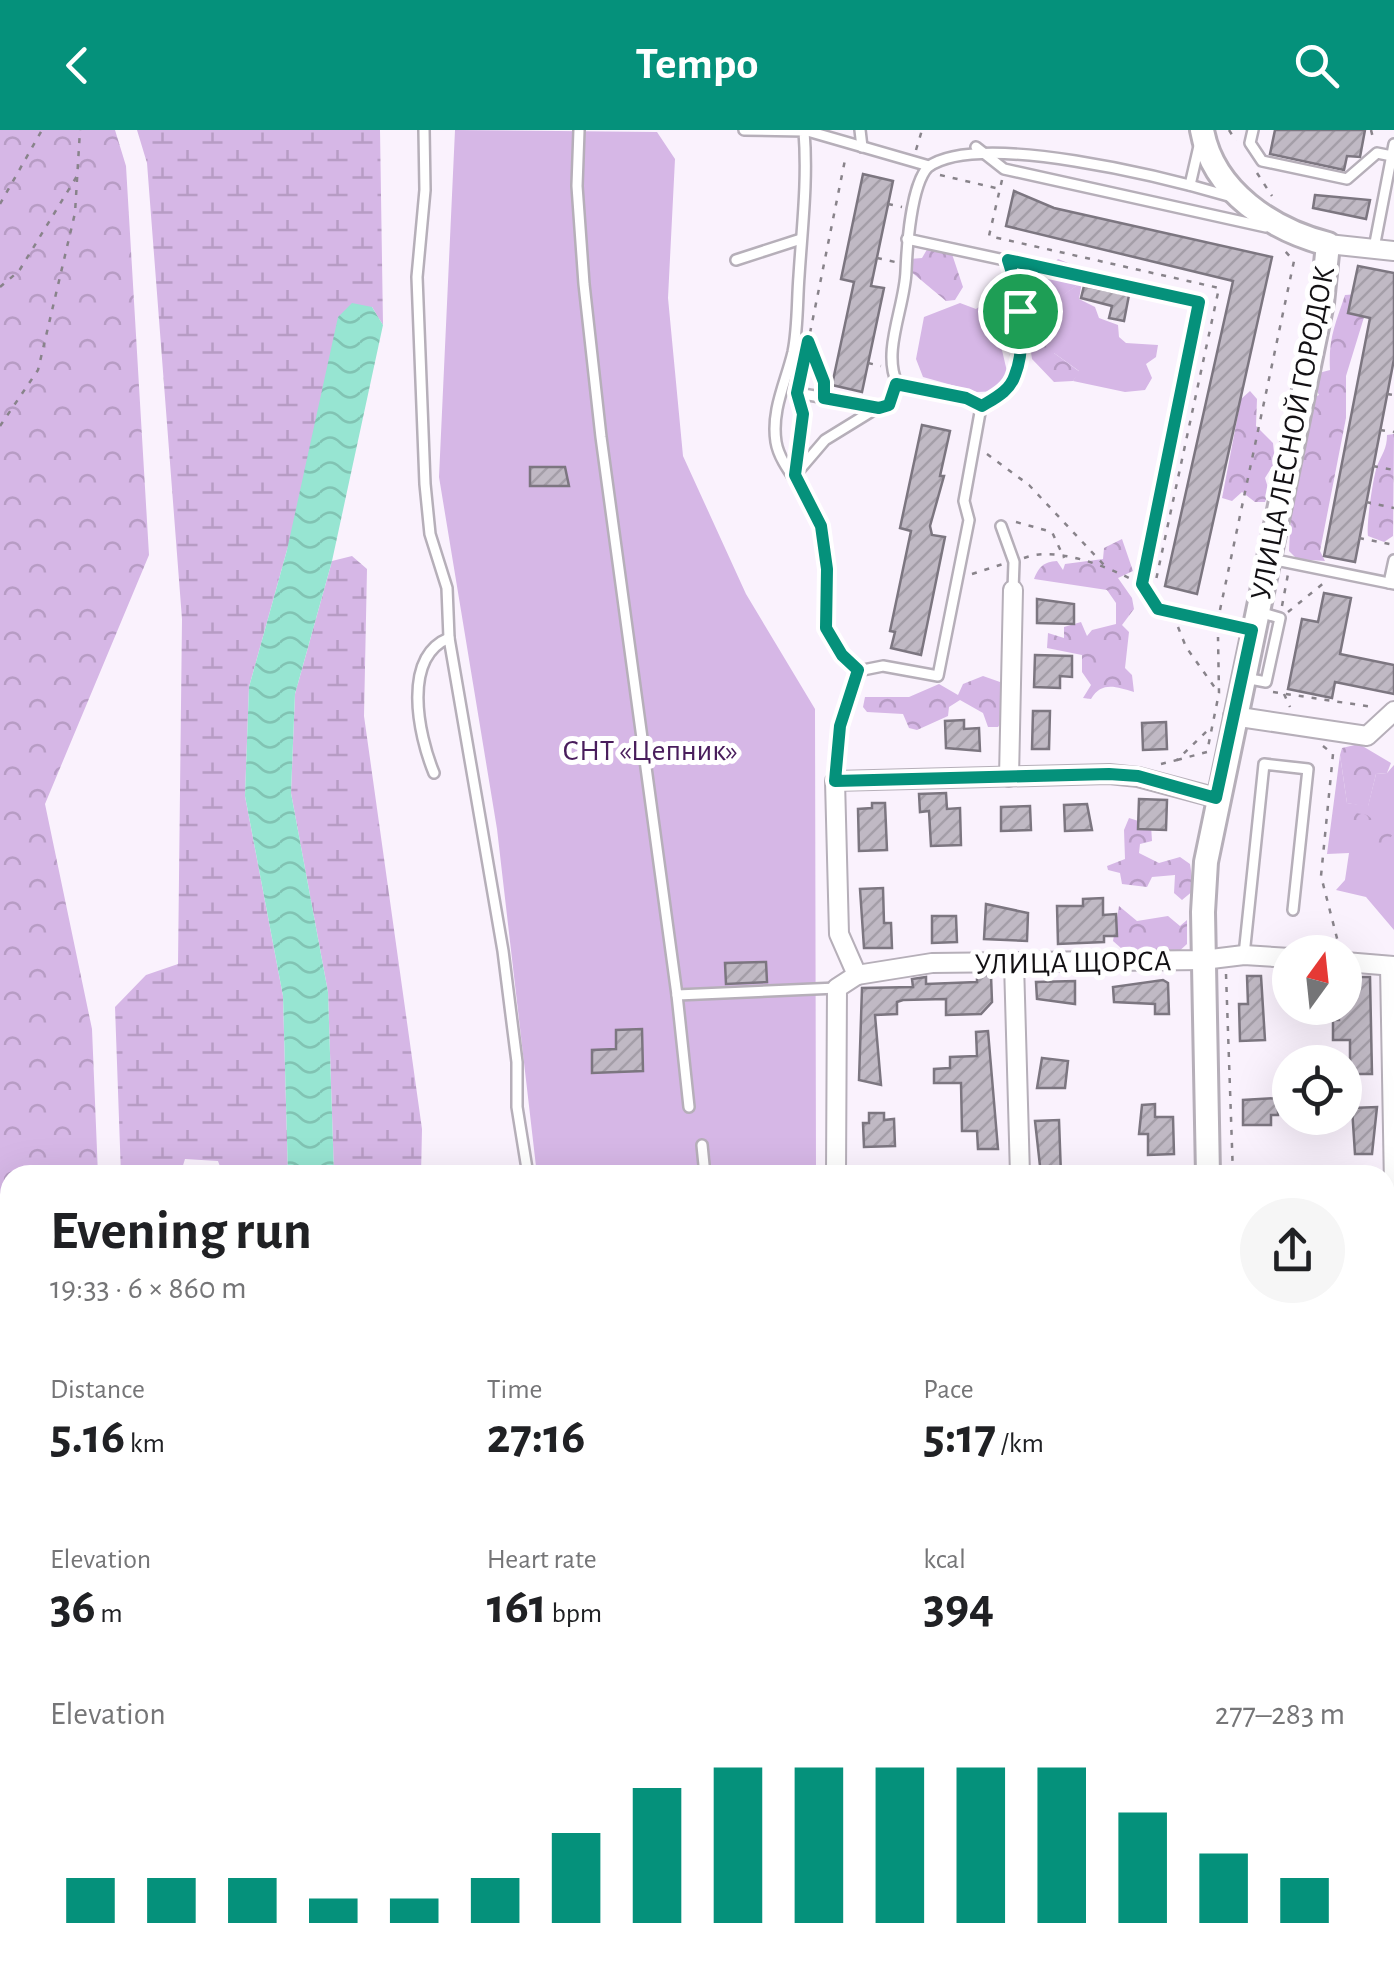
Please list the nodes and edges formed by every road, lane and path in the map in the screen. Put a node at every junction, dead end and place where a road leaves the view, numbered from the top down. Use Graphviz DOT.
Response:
graph roads {
  1 [pos="42,130"];
  2 [pos="80,130"];
  3 [pos="424,130"];
  4 [pos="579,130"];
  5 [pos="744,130"];
  6 [pos="860,130"];
  7 [pos="922,130"];
  8 [pos="1253,130"];
  9 [pos="804,131"];
  10 [pos="1202,132"];
  11 [pos="849,144"];
  12 [pos="1394,144"];
  13 [pos="976,147"];
  14 [pos="862,148"];
  15 [pos="1392,156"];
  16 [pos="913,161"];
  17 [pos="927,168"];
  18 [pos="1004,169"];
  19 [pos="78,174"];
  20 [pos="1190,185"];
  21 [pos="1000,190"];
  22 [pos="1244,200"];
  23 [pos="0,204"];
  24 [pos="1279,237"];
  25 [pos="802,239"];
  26 [pos="907,239"];
  27 [pos="1328,244"];
  28 [pos="1374,248"];
  29 [pos="1394,251"];
  30 [pos="877,258"];
  31 [pos="736,260"];
  32 [pos="1008,260"];
  33 [pos="906,264"];
  34 [pos="1,287"];
  35 [pos="808,341"];
  36 [pos="804,358"];
  37 [pos="896,384"];
  38 [pos="797,393"];
  39 [pos="1387,394"];
  40 [pos="1394,395"];
  41 [pos="824,398"];
  42 [pos="982,406"];
  43 [pos="879,408"];
  44 [pos="0,426"];
  45 [pos="1380,430"];
  46 [pos="1394,432"];
  47 [pos="974,445"];
  48 [pos="1373,466"];
  49 [pos="1394,470"];
  50 [pos="795,475"];
  51 [pos="1366,502"];
  52 [pos="1394,508"];
  53 [pos="1001,522"];
  54 [pos="1359,538"];
  55 [pos="1394,545"];
  56 [pos="1064,558"];
  57 [pos="1279,560"];
  58 [pos="1394,560"];
  59 [pos="1014,562"];
  60 [pos="1105,566"];
  61 [pos="1338,572"];
  62 [pos="957,581"];
  63 [pos="1392,583"];
  64 [pos="1142,584"];
  65 [pos="1013,590"];
  66 [pos="1154,590"];
  67 [pos="1172,612"];
  68 [pos="1280,618"];
  69 [pos="1254,620"];
  70 [pos="1217,622"];
  71 [pos="449,638"];
  72 [pos="858,670"];
  73 [pos="1242,678"];
  74 [pos="1266,682"];
  75 [pos="1219,693"];
  76 [pos="1284,694"];
  77 [pos="1394,711"];
  78 [pos="1233,716"];
  79 [pos="1298,726"];
  80 [pos="1210,728"];
  81 [pos="1177,760"];
  82 [pos="434,773"];
  83 [pos="1138,776"];
  84 [pos="1009,777"];
  85 [pos="835,781"];
  86 [pos="1216,798"];
  87 [pos="1292,910"];
  88 [pos="1336,935"];
  89 [pos="1224,957"];
  90 [pos="1272,958"];
  91 [pos="1362,963"];
  92 [pos="1014,964"];
  93 [pos="1392,966"];
  94 [pos="858,975"];
  95 [pos="836,988"];
  96 [pos="677,995"];
  97 [pos="689,1107"];
  98 [pos="702,1145"];
  99 [pos="526,1165"];
  100 [pos="704,1165"];
  101 [pos="836,1165"];
  102 [pos="1020,1165"];
  103 [pos="1209,1165"];
  104 [pos="1233,1165"];
  105 [pos="1394,1165"];
  1 -- 23 [label="path"];
  2 -- 19 [label="path"];
  3 -- 71 [label="lane"];
  4 -- 96 [label="lane"];
  5 -- 9 [label="lane"];
  6 -- 14 [label="lane"];
  7 -- 16 [label="path"];
  8 -- 15 [label="lane"];
  9 -- 11 [label="lane"];
  9 -- 25 [label="lane"];
  10 -- 20 [label="lane"];
  10 -- 22 [label="street, УЛИЦА ЛЕСНОЙ ГОРОДОК"];
  11 -- 14 [label="lane"];
  11 -- 35 [label="path"];
  12 -- 15 [label="lane"];
  13 -- 17 [label="lane"];
  13 -- 18 [label="lane"];
  13 -- 20 [label="lane"];
  14 -- 16 [label="lane"];
  15 -- 28 [label="lane"];
  16 -- 17 [label="lane"];
  17 -- 21 [label="path"];
  17 -- 26 [label="lane"];
  18 -- 21 [label="path"];
  18 -- 24 [label="lane"];
  19 -- 34 [label="path"];
  19 -- 44 [label="path"];
  20 -- 22 [label="lane"];
  21 -- 66 [label="path"];
  22 -- 24 [label="street, УЛИЦА ЛЕСНОЙ ГОРОДОК"];
  24 -- 27 [label="street, УЛИЦА ЛЕСНОЙ ГОРОДОК"];
  24 -- 70 [label="path"];
  25 -- 31 [label="lane"];
  25 -- 50 [label="lane"];
  26 -- 32 [label="lane"];
  26 -- 33 [label="lane"];
  27 -- 28 [label="street"];
  27 -- 57 [label="street, УЛИЦА ЛЕСНОЙ ГОРОДОК"];
  28 -- 29 [label="street"];
  30 -- 33 [label="path"];
  32 -- 42 [label="path"];
  32 -- 64 [label="lane"];
  33 -- 37 [label="lane"];
  35 -- 36 [label="path"];
  35 -- 41 [label="path"];
  37 -- 42 [label="lane"];
  37 -- 43 [label="lane"];
  38 -- 41 [label="lane"];
  38 -- 50 [label="path"];
  39 -- 40 [label="path"];
  41 -- 43 [label="lane"];
  42 -- 47 [label="lane"];
  43 -- 50 [label="lane"];
  45 -- 46 [label="path"];
  47 -- 60 [label="path"];
  47 -- 62 [label="lane"];
  48 -- 49 [label="path"];
  50 -- 72 [label="lane"];
  51 -- 52 [label="path"];
  53 -- 56 [label="path"];
  53 -- 59 [label="lane"];
  54 -- 55 [label="path"];
  56 -- 59 [label="path"];
  56 -- 60 [label="path"];
  57 -- 61 [label="lane"];
  57 -- 68 [label="path"];
  57 -- 69 [label="street, УЛИЦА ЛЕСНОЙ ГОРОДОК"];
  58 -- 63 [label="lane"];
  59 -- 62 [label="path"];
  59 -- 65 [label="lane"];
  60 -- 64 [label="path"];
  61 -- 63 [label="lane"];
  61 -- 68 [label="path"];
  62 -- 72 [label="lane"];
  64 -- 67 [label="lane"];
  65 -- 84 [label="street"];
  67 -- 70 [label="lane"];
  67 -- 75 [label="path"];
  68 -- 69 [label="lane"];
  68 -- 74 [label="lane"];
  69 -- 70 [label="lane"];
  69 -- 73 [label="street, УЛИЦА ЛЕСНОЙ ГОРОДОК"];
  70 -- 75 [label="path"];
  71 -- 82 [label="lane"];
  71 -- 99 [label="lane"];
  72 -- 85 [label="lane"];
  73 -- 74 [label="lane"];
  73 -- 78 [label="street, УЛИЦА ЛЕСНОЙ ГОРОДОК"];
  74 -- 76 [label="path"];
  75 -- 80 [label="path"];
  76 -- 77 [label="path"];
  76 -- 79 [label="path"];
  77 -- 79 [label="street"];
  78 -- 79 [label="street"];
  78 -- 86 [label="street, УЛИЦА ЛЕСНОЙ ГОРОДОК"];
  79 -- 88 [label="path"];
  80 -- 81 [label="path"];
  80 -- 81 [label="path"];
  81 -- 83 [label="path"];
  83 -- 84 [label="street"];
  83 -- 86 [label="street"];
  84 -- 85 [label="street"];
  85 -- 94 [label="street"];
  86 -- 89 [label="street, УЛИЦА ЛЕСНОЙ ГОРОДОК"];
  87 -- 89 [label="lane"];
  89 -- 90 [label="street, УЛИЦА ЩОРСА"];
  89 -- 92 [label="street, УЛИЦА ЩОРСА"];
  89 -- 103 [label="street, УЛИЦА ЛЕСНОЙ ГОРОДОК"];
  89 -- 104 [label="path"];
  91 -- 93 [label="street"];
  92 -- 94 [label="street, УЛИЦА ЩОРСА"];
  92 -- 102 [label="street"];
  93 -- 105 [label="street"];
  94 -- 95 [label="street"];
  95 -- 96 [label="lane"];
  95 -- 101 [label="street"];
  96 -- 97 [label="lane"];
  98 -- 100 [label="lane"];
}
